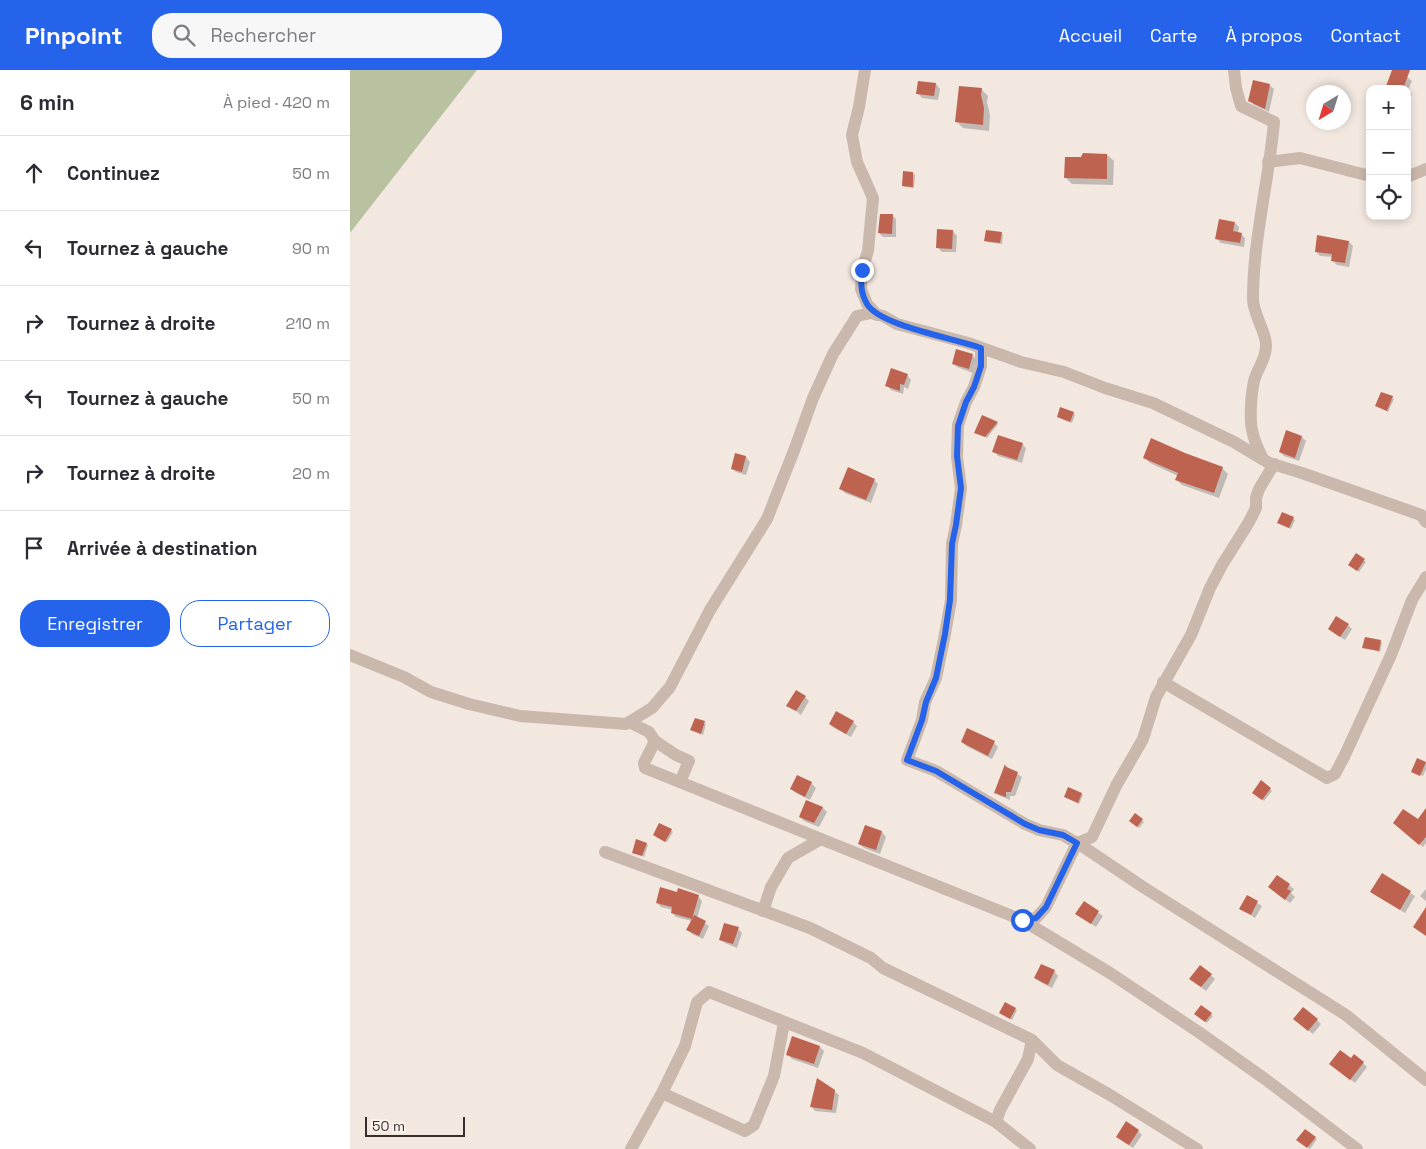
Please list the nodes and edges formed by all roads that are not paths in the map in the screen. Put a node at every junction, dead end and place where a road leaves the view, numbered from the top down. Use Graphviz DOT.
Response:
graph roads {
  1 [pos="865,70"];
  2 [pos="1234,70"];
  3 [pos="1268,162"];
  4 [pos="1426,169"];
  5 [pos="1366,175"];
  6 [pos="1411,175"];
  7 [pos="877,315"];
  8 [pos="981,348"];
  9 [pos="1268,462"];
  10 [pos="1424,518"];
  11 [pos="1426,576"];
  12 [pos="350,655"];
  13 [pos="1163,682"];
  14 [pos="629,722"];
  15 [pos="655,741"];
  16 [pos="680,782"];
  17 [pos="1092,837"];
  18 [pos="821,839"];
  19 [pos="1077,843"];
  20 [pos="605,852"];
  21 [pos="1094,854"];
  22 [pos="763,911"];
  23 [pos="1022,920"];
  24 [pos="784,1023"];
  25 [pos="1032,1040"];
  26 [pos="1426,1080"];
  27 [pos="662,1093"];
  28 [pos="996,1122"];
  29 [pos="631,1149"];
  30 [pos="1030,1149"];
  31 [pos="1197,1149"];
  32 [pos="1357,1149"];
  1 -- 7 [label="street"];
  2 -- 3 [label="street"];
  3 -- 5 [label="street"];
  3 -- 9 [label="street"];
  4 -- 6 [label="street"];
  7 -- 8 [label="street"];
  7 -- 14 [label="street"];
  8 -- 9 [label="street"];
  8 -- 19 [label="street"];
  9 -- 10 [label="street"];
  9 -- 13 [label="street"];
  11 -- 13 [label="street"];
  12 -- 14 [label="street"];
  13 -- 17 [label="street"];
  14 -- 15 [label="street"];
  15 -- 16 [label="street"];
  15 -- 16 [label="street"];
  16 -- 18 [label="street"];
  17 -- 19 [label="street"];
  17 -- 21 [label="street"];
  18 -- 22 [label="street"];
  18 -- 23 [label="street"];
  19 -- 21 [label="street"];
  19 -- 23 [label="street"];
  20 -- 22 [label="street"];
  21 -- 26 [label="street"];
  22 -- 25 [label="street"];
  23 -- 32 [label="street"];
  24 -- 27 [label="street"];
  24 -- 27 [label="street"];
  24 -- 28 [label="street"];
  25 -- 28 [label="street"];
  25 -- 31 [label="street"];
  27 -- 29 [label="street"];
  28 -- 30 [label="street"];
}
